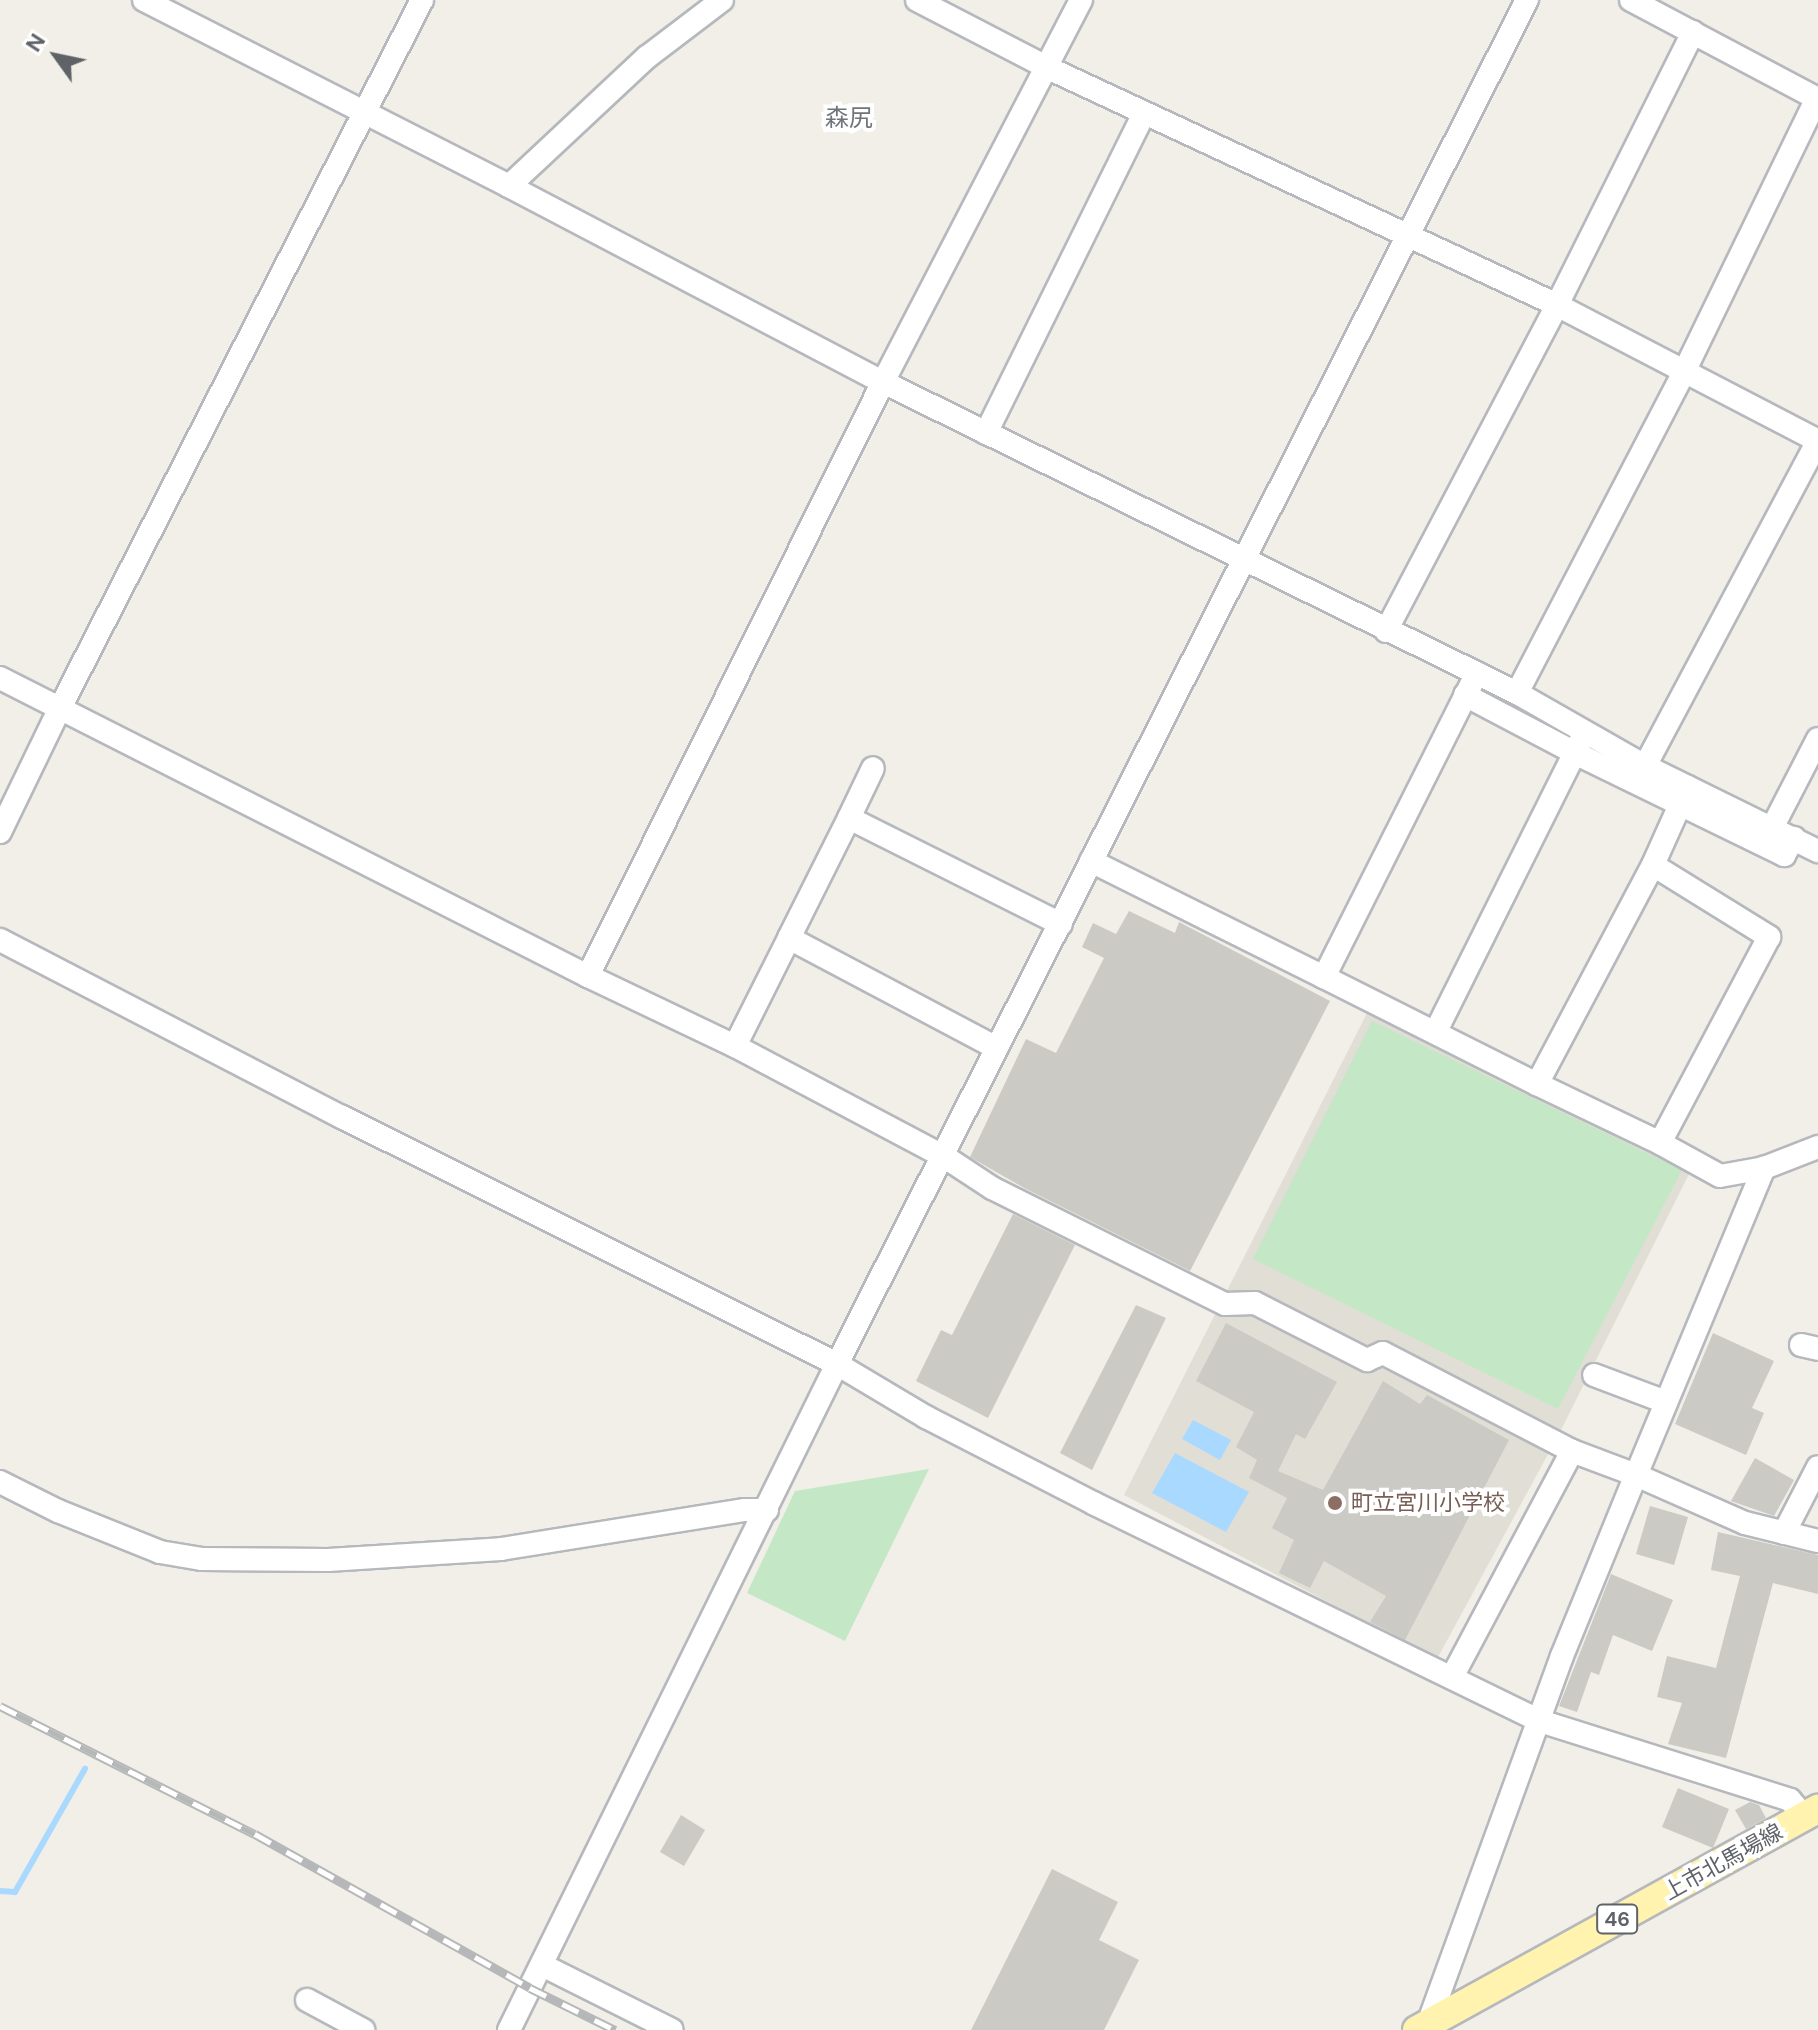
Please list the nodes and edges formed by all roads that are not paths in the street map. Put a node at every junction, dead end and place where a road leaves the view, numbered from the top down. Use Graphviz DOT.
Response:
graph roads {
  1 [pos="144,0"];
  2 [pos="422,0"];
  3 [pos="722,0"];
  4 [pos="917,0"];
  5 [pos="1081,0"];
  6 [pos="1527,0"];
  7 [pos="1631,0"];
  8 [pos="176,7"];
  9 [pos="1693,32"];
  10 [pos="1046,67"];
  11 [pos="1818,99"];
  12 [pos="365,113"];
  13 [pos="1144,113"];
  14 [pos="509,186"];
  15 [pos="1405,237"];
  16 [pos="1557,305"];
  17 [pos="1683,374"];
  18 [pos="883,382"];
  19 [pos="986,433"];
  20 [pos="1818,441"];
  21 [pos="1244,559"];
  22 [pos="1386,631"];
  23 [pos="1477,673"];
  24 [pos="0,678"];
  25 [pos="1517,693"];
  26 [pos="1465,695"];
  27 [pos="60,708"];
  28 [pos="1585,732"];
  29 [pos="1818,739"];
  30 [pos="1575,753"];
  31 [pos="1645,766"];
  32 [pos="873,768"];
  33 [pos="1684,796"];
  34 [pos="849,818"];
  35 [pos="1772,828"];
  36 [pos="0,832"];
  37 [pos="1794,838"];
  38 [pos="1818,851"];
  39 [pos="1091,861"];
  40 [pos="1653,865"];
  41 [pos="1061,924"];
  42 [pos="789,938"];
  43 [pos="0,940"];
  44 [pos="588,976"];
  45 [pos="1324,977"];
  46 [pos="1436,1031"];
  47 [pos="735,1046"];
  48 [pos="997,1048"];
  49 [pos="1537,1084"];
  50 [pos="1660,1143"];
  51 [pos="1818,1147"];
  52 [pos="945,1157"];
  53 [pos="1764,1168"];
  54 [pos="837,1364"];
  55 [pos="1594,1375"];
  56 [pos="1666,1402"];
  57 [pos="1572,1451"];
  58 [pos="1818,1467"];
  59 [pos="1636,1475"];
  60 [pos="0,1482"];
  61 [pos="767,1510"];
  62 [pos="1784,1533"];
  63 [pos="1818,1541"];
  64 [pos="1452,1677"];
  65 [pos="1540,1721"];
  66 [pos="1811,1813"];
  67 [pos="542,1965"];
  68 [pos="307,2000"];
  69 [pos="1422,2027"];
  70 [pos="363,2030"];
  71 [pos="509,2030"];
  72 [pos="672,2030"];
  1 -- 8 [label="street"];
  2 -- 12 [label="street"];
  3 -- 14 [label="street"];
  4 -- 10 [label="street"];
  5 -- 10 [label="street"];
  6 -- 15 [label="street"];
  7 -- 9 [label="street"];
  8 -- 12 [label="street"];
  9 -- 11 [label="street"];
  9 -- 16 [label="street"];
  10 -- 13 [label="street"];
  10 -- 18 [label="street"];
  11 -- 17 [label="street"];
  12 -- 14 [label="street"];
  12 -- 27 [label="street"];
  13 -- 15 [label="street"];
  13 -- 19 [label="street"];
  14 -- 18 [label="street"];
  15 -- 16 [label="street"];
  15 -- 21 [label="street"];
  16 -- 17 [label="street"];
  16 -- 22 [label="street"];
  17 -- 20 [label="street"];
  17 -- 25 [label="street"];
  18 -- 19 [label="street"];
  18 -- 44 [label="street"];
  19 -- 21 [label="street"];
  20 -- 31 [label="street"];
  21 -- 22 [label="street"];
  21 -- 39 [label="street"];
  22 -- 23 [label="street"];
  23 -- 25 [label="street"];
  23 -- 26 [label="street"];
  24 -- 27 [label="street"];
  25 -- 28 [label="street"];
  26 -- 30 [label="street"];
  26 -- 45 [label="street"];
  27 -- 36 [label="street"];
  27 -- 44 [label="street"];
  28 -- 30 [label="street"];
  28 -- 31 [label="street"];
  29 -- 35 [label="street"];
  30 -- 33 [label="street"];
  30 -- 46 [label="street"];
  31 -- 33 [label="street"];
  32 -- 34 [label="street"];
  33 -- 35 [label="street"];
  33 -- 37 [label="street"];
  33 -- 40 [label="street"];
  34 -- 41 [label="street"];
  34 -- 42 [label="street"];
  35 -- 37 [label="street"];
  37 -- 38 [label="street"];
  39 -- 41 [label="street"];
  39 -- 45 [label="street"];
  40 -- 49 [label="street"];
  40 -- 50 [label="street"];
  41 -- 48 [label="street"];
  42 -- 47 [label="street"];
  42 -- 48 [label="street"];
  43 -- 54 [label="street"];
  44 -- 47 [label="street"];
  45 -- 46 [label="street"];
  46 -- 49 [label="street"];
  47 -- 52 [label="street"];
  48 -- 52 [label="street"];
  49 -- 50 [label="street"];
  50 -- 53 [label="street"];
  51 -- 53 [label="street"];
  52 -- 54 [label="street"];
  52 -- 57 [label="street"];
  53 -- 56 [label="street"];
  54 -- 61 [label="street"];
  54 -- 64 [label="street"];
  55 -- 56 [label="street"];
  56 -- 59 [label="street"];
  57 -- 59 [label="street"];
  57 -- 64 [label="street"];
  58 -- 62 [label="street"];
  59 -- 62 [label="street"];
  59 -- 65 [label="street"];
  60 -- 61 [label="street"];
  61 -- 67 [label="street"];
  62 -- 63 [label="street"];
  64 -- 65 [label="street"];
  65 -- 66 [label="street"];
  65 -- 69 [label="street"];
  66 -- 69 [label="main road, 上市北馬場線 / 46"];
  67 -- 71 [label="street"];
  67 -- 72 [label="street"];
  68 -- 70 [label="street"];
}
